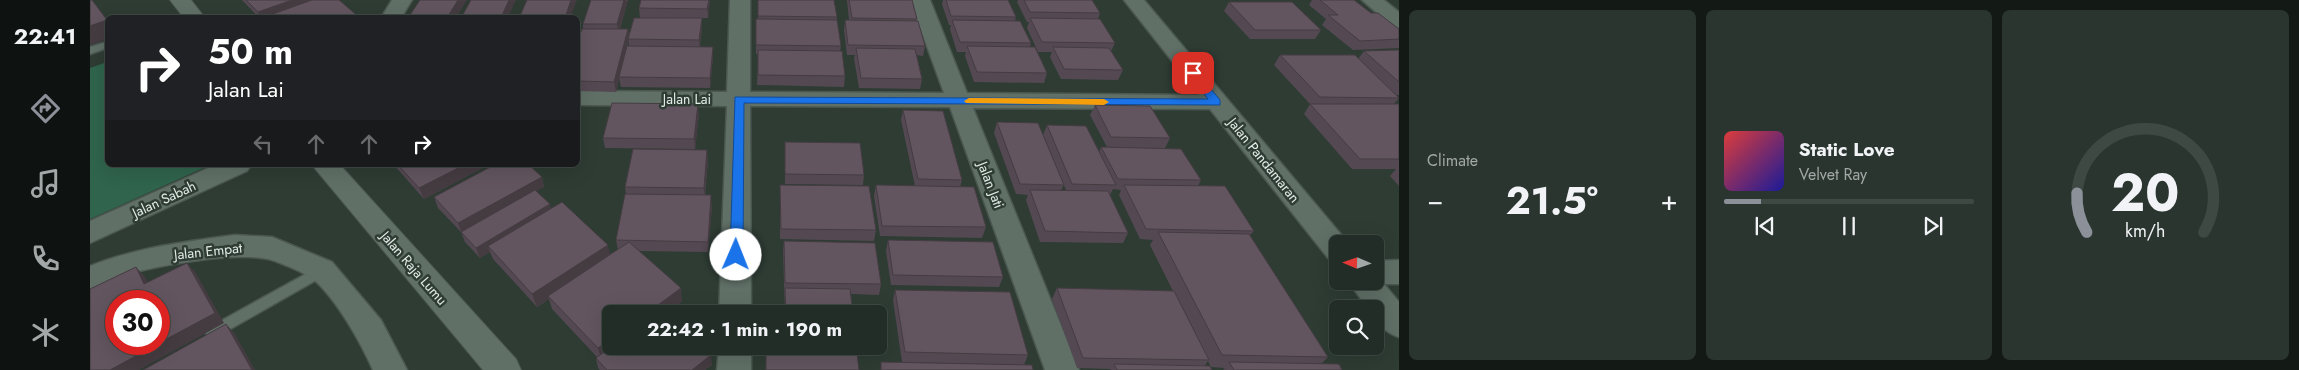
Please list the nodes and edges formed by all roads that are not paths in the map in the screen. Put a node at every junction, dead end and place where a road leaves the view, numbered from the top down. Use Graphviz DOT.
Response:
graph roads {
  1 [pos="180,0"];
  2 [pos="402,0"];
  3 [pos="740,0"];
  4 [pos="920,0"];
  5 [pos="1134,0"];
  6 [pos="1372,0"];
  7 [pos="192,15"];
  8 [pos="393,15"];
  9 [pos="1399,22"];
  10 [pos="104,46"];
  11 [pos="90,51"];
  12 [pos="580,98"];
  13 [pos="739,100"];
  14 [pos="959,101"];
  15 [pos="1216,102"];
  16 [pos="234,167"];
  17 [pos="326,167"];
  18 [pos="90,234"];
  19 [pos="1329,239"];
  20 [pos="322,270"];
  21 [pos="1399,272"];
  22 [pos="1384,273"];
  23 [pos="90,278"];
  24 [pos="1371,290"];
  25 [pos="735,305"];
  26 [pos="1399,324"];
  27 [pos="198,341"];
  28 [pos="735,355"];
  29 [pos="390,370"];
  30 [pos="504,370"];
  31 [pos="734,370"];
  32 [pos="1062,370"];
  1 -- 7 [label="street"];
  2 -- 8 [label="street"];
  3 -- 13 [label="street"];
  4 -- 14 [label="street, Jalan Jati"];
  5 -- 15 [label="street, Jalan Pandamaran"];
  6 -- 9 [label="street"];
  10 -- 11 [label="lane"];
  12 -- 13 [label="street, Jalan Lai"];
  13 -- 14 [label="street, Jalan Lai"];
  13 -- 25 [label="street"];
  14 -- 15 [label="street, Jalan Lai"];
  14 -- 32 [label="street, Jalan Jati"];
  15 -- 19 [label="street, Jalan Pandamaran"];
  16 -- 18 [label="street, Jalan Sabah"];
  17 -- 30 [label="street, Jalan Raja Lumu"];
  20 -- 23 [label="street, Jalan Empat"];
  20 -- 27 [label="lane"];
  20 -- 29 [label="street, Jalan Empat"];
  21 -- 22 [label="street"];
  24 -- 26 [label="street"];
  28 -- 31 [label="street"];
}
